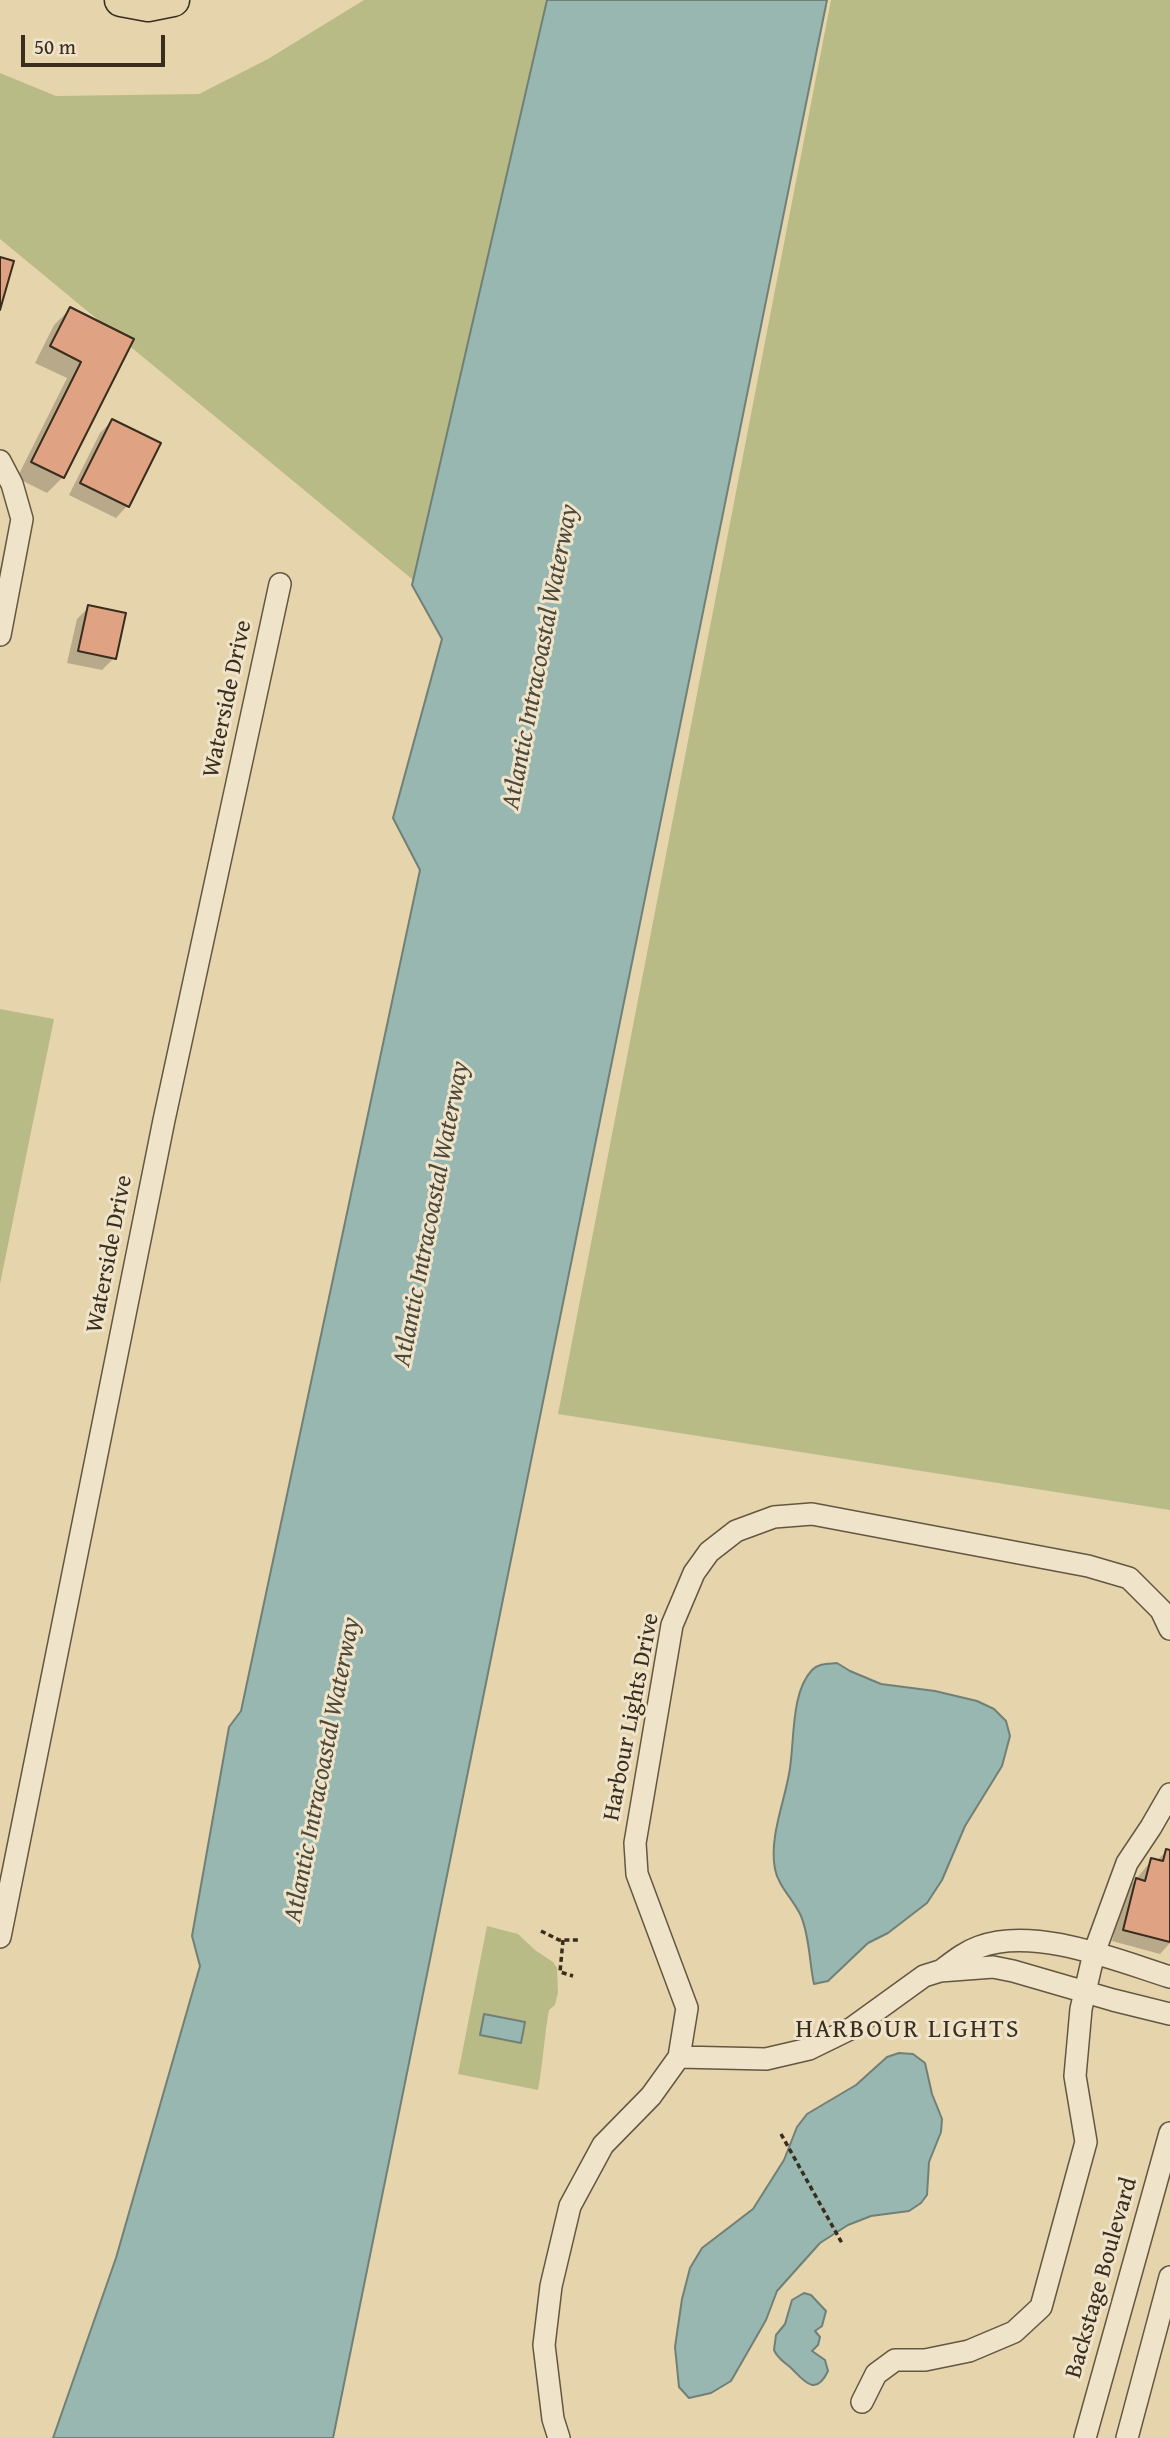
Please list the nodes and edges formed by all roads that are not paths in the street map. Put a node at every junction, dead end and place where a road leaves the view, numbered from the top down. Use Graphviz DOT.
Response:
graph roads {
  1 [pos="121,0"];
  2 [pos="173,0"];
  3 [pos="0,461"];
  4 [pos="280,584"];
  5 [pos="0,635"];
  6 [pos="1170,1629"];
  7 [pos="1170,1794"];
  8 [pos="0,1937"];
  9 [pos="1094,1953"];
  10 [pos="940,1971"];
  11 [pos="1170,1977"];
  12 [pos="1085,1991"];
  13 [pos="1170,2014"];
  14 [pos="679,2057"];
  15 [pos="1170,2133"];
  16 [pos="1170,2277"];
  17 [pos="862,2402"];
  18 [pos="559,2438"];
  19 [pos="1085,2438"];
  20 [pos="1126,2438"];
  1 -- 2 [label="highway"];
  3 -- 5 [label="street"];
  4 -- 8 [label="street, Waterside Drive"];
  6 -- 14 [label="street, Harbour Lights Drive"];
  7 -- 9 [label="street"];
  9 -- 10 [label="street"];
  9 -- 11 [label="street"];
  9 -- 12 [label="street"];
  10 -- 12 [label="street"];
  10 -- 14 [label="street"];
  12 -- 13 [label="street"];
  12 -- 17 [label="street"];
  14 -- 18 [label="street, Harbour Lights Drive"];
  15 -- 19 [label="street, Backstage Boulevard"];
  16 -- 20 [label="street"];
}
